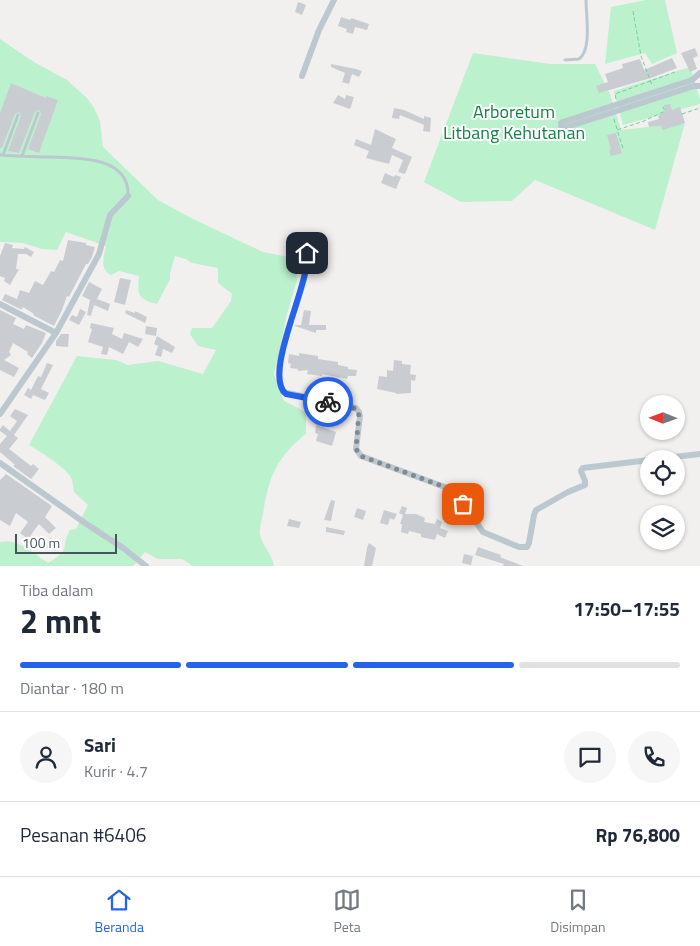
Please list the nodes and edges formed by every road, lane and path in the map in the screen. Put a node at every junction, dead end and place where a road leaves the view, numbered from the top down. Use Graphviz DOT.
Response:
graph roads {
  1 [pos="334,0"];
  2 [pos="586,0"];
  3 [pos="633,11"];
  4 [pos="565,60"];
  5 [pos="675,72"];
  6 [pos="700,73"];
  7 [pos="302,76"];
  8 [pos="650,80"];
  9 [pos="695,84"];
  10 [pos="615,94"];
  11 [pos="657,94"];
  12 [pos="700,108"];
  13 [pos="614,109"];
  14 [pos="38,113"];
  15 [pos="682,114"];
  16 [pos="18,115"];
  17 [pos="617,130"];
  18 [pos="623,148"];
  19 [pos="1,155"];
  20 [pos="22,156"];
  21 [pos="128,196"];
  22 [pos="307,253"];
  23 [pos="0,304"];
  24 [pos="56,333"];
  25 [pos="0,414"];
  26 [pos="700,454"];
  27 [pos="685,456"];
  28 [pos="640,461"];
  29 [pos="0,463"];
  30 [pos="146,566"];
  1 -- 7 [label="street"];
  2 -- 4 [label="lane"];
  3 -- 8 [label="path"];
  5 -- 8 [label="path"];
  6 -- 9 [label="street"];
  8 -- 10 [label="path"];
  8 -- 11 [label="path"];
  9 -- 11 [label="street"];
  11 -- 13 [label="street"];
  11 -- 17 [label="path"];
  12 -- 15 [label="path"];
  13 -- 13 [label="street"];
  13 -- 17 [label="path"];
  14 -- 20 [label="lane"];
  16 -- 19 [label="lane"];
  17 -- 18 [label="path"];
  19 -- 20 [label="lane"];
  20 -- 21 [label="lane"];
  21 -- 24 [label="street"];
  22 -- 28 [label="street"];
  23 -- 24 [label="street"];
  24 -- 25 [label="street"];
  26 -- 27 [label="street"];
  29 -- 30 [label="street"];
}
